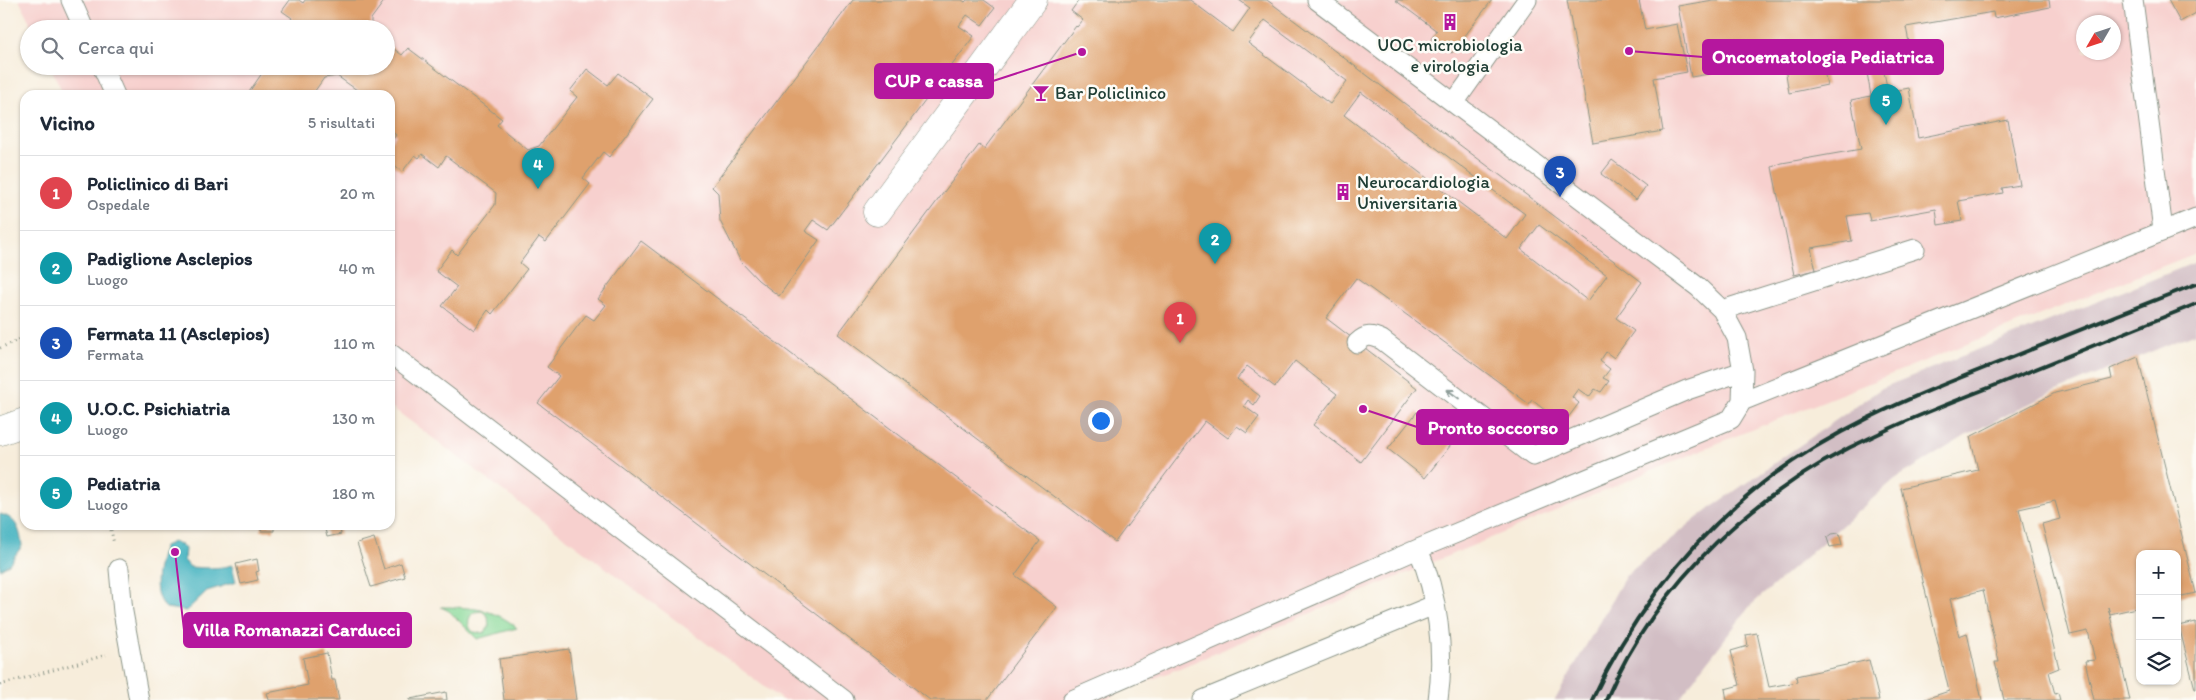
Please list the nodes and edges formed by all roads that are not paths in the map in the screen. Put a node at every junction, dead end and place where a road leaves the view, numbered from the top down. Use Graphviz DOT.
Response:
graph roads {
  1 [pos="71,0"];
  2 [pos="1033,0"];
  3 [pos="1317,0"];
  4 [pos="1528,0"];
  5 [pos="2133,0"];
  6 [pos="80,20"];
  7 [pos="106,75"];
  8 [pos="113,90"];
  9 [pos="1454,104"];
  10 [pos="877,212"];
  11 [pos="2196,218"];
  12 [pos="2163,230"];
  13 [pos="1915,249"];
  14 [pos="1722,310"];
  15 [pos="1357,342"];
  16 [pos="395,357"];
  17 [pos="1743,371"];
  18 [pos="1742,401"];
  19 [pos="20,424"];
  20 [pos="0,431"];
  21 [pos="1418,549"];
  22 [pos="119,569"];
  23 [pos="1434,605"];
  24 [pos="139,700"];
  25 [pos="844,700"];
  26 [pos="1072,700"];
  27 [pos="1203,700"];
  28 [pos="1438,700"];
  1 -- 6 [label="lane"];
  2 -- 10 [label="street"];
  3 -- 9 [label="lane"];
  4 -- 9 [label="lane"];
  5 -- 12 [label="lane"];
  7 -- 8 [label="lane"];
  9 -- 14 [label="lane"];
  11 -- 12 [label="lane"];
  12 -- 18 [label="lane"];
  13 -- 14 [label="lane"];
  14 -- 17 [label="lane"];
  17 -- 15 [label="lane, one-way"];
  16 -- 25 [label="lane"];
  17 -- 18 [label="lane"];
  18 -- 21 [label="lane"];
  19 -- 20 [label="street"];
  21 -- 23 [label="lane"];
  21 -- 26 [label="lane"];
  22 -- 24 [label="lane"];
  23 -- 27 [label="lane"];
  23 -- 28 [label="lane"];
}
